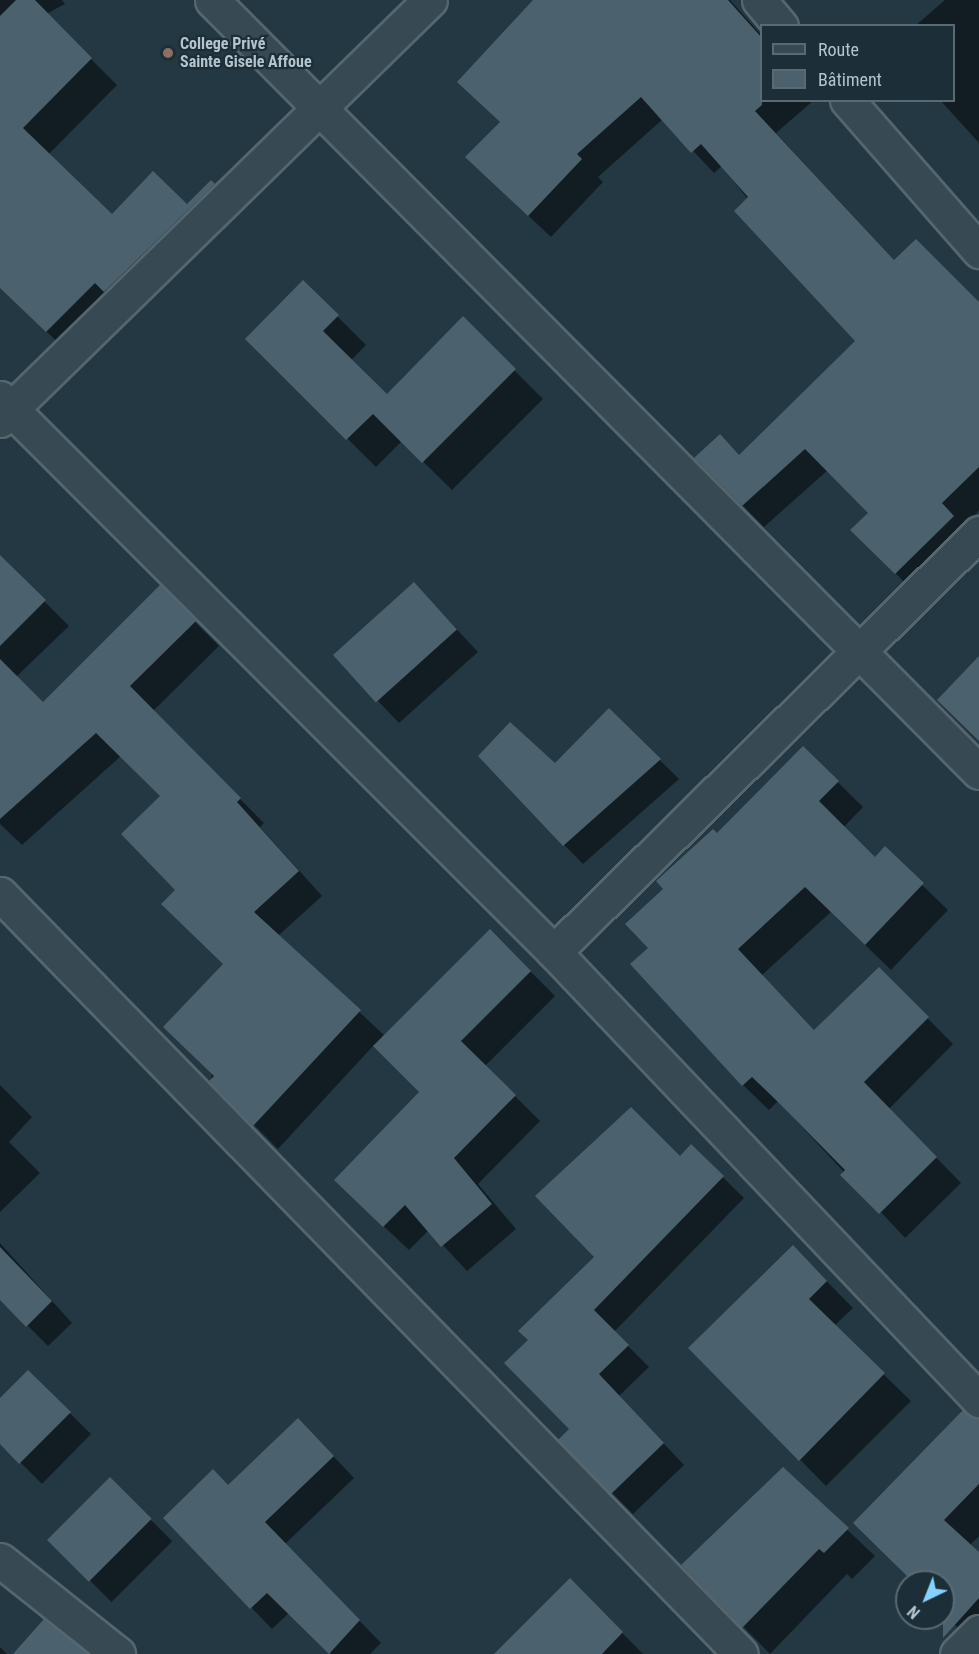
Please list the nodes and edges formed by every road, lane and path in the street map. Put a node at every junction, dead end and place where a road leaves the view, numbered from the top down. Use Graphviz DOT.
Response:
graph roads {
  1 [pos="212,0"];
  2 [pos="430,0"];
  3 [pos="759,0"];
  4 [pos="779,24"];
  5 [pos="849,102"];
  6 [pos="319,109"];
  7 [pos="979,251"];
  8 [pos="4,409"];
  9 [pos="979,533"];
  10 [pos="861,647"];
  11 [pos="979,772"];
  12 [pos="0,894"];
  13 [pos="554,952"];
  14 [pos="979,1400"];
  15 [pos="3,1569"];
  16 [pos="979,1632"];
  17 [pos="118,1654"];
  18 [pos="741,1654"];
  19 [pos="957,1654"];
  1 -- 6 [label="street"];
  2 -- 6 [label="street"];
  3 -- 4 [label="street"];
  5 -- 7 [label="street"];
  6 -- 8 [label="street"];
  6 -- 10 [label="street"];
  8 -- 13 [label="street"];
  9 -- 10 [label="street"];
  10 -- 11 [label="street"];
  10 -- 13 [label="street"];
  12 -- 18 [label="street"];
  13 -- 14 [label="street"];
  15 -- 17 [label="street"];
  16 -- 19 [label="street"];
}
